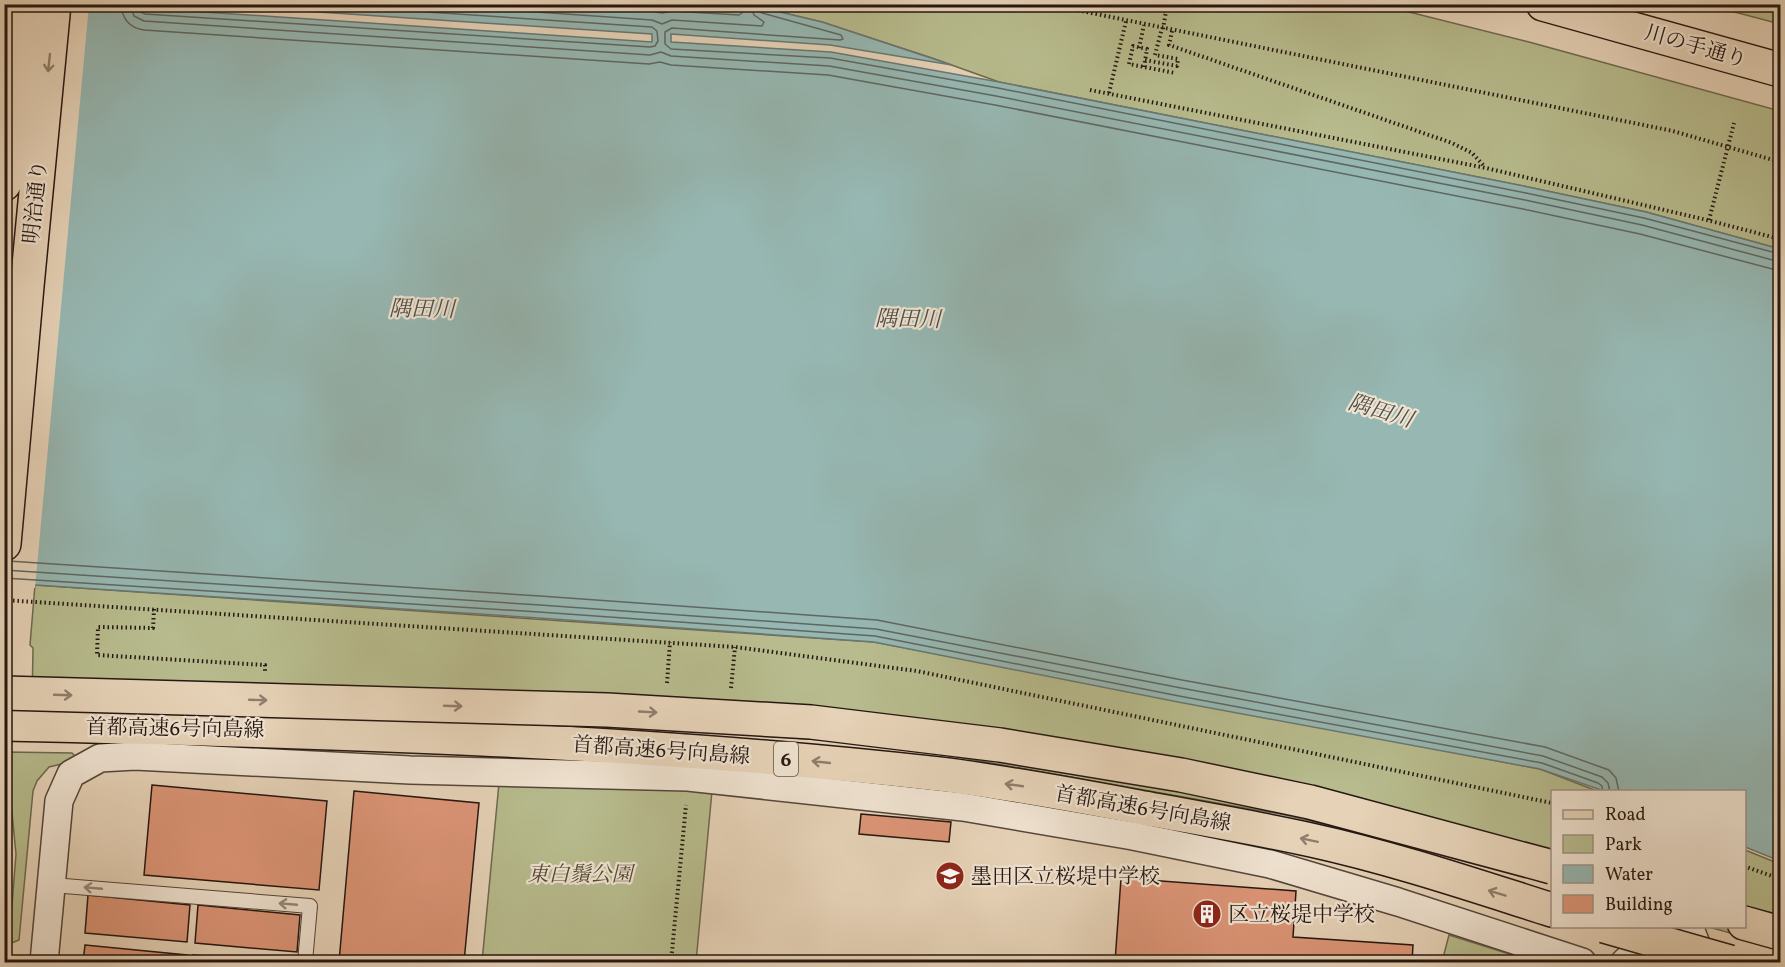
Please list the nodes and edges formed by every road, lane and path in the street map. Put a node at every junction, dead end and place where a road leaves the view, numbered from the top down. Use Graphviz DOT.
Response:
graph roads {
  1 [pos="21,4"];
  2 [pos="54,4"];
  3 [pos="1047,4"];
  4 [pos="1148,4"];
  5 [pos="1543,4"];
  6 [pos="1126,21"];
  7 [pos="1144,25"];
  8 [pos="1162,28"];
  9 [pos="1172,31"];
  10 [pos="1139,48"];
  11 [pos="1145,60"];
  12 [pos="1143,67"];
  13 [pos="1780,70"];
  14 [pos="1175,73"];
  15 [pos="1090,90"];
  16 [pos="1109,93"];
  17 [pos="1734,123"];
  18 [pos="1729,147"];
  19 [pos="1780,162"];
  20 [pos="1486,168"];
  21 [pos="4,184"];
  22 [pos="1709,220"];
  23 [pos="1780,239"];
  24 [pos="4,544"];
  25 [pos="4,600"];
  26 [pos="154,609"];
  27 [pos="670,642"];
  28 [pos="735,646"];
  29 [pos="265,676"];
  30 [pos="4,693"];
  31 [pos="666,693"];
  32 [pos="730,696"];
  33 [pos="4,724"];
  34 [pos="688,777"];
  35 [pos="1551,803"];
  36 [pos="1551,867"];
  37 [pos="1746,867"];
  38 [pos="1780,879"];
  39 [pos="52,885"];
  40 [pos="1551,910"];
  41 [pos="1746,923"];
  42 [pos="1609,928"];
  43 [pos="1609,928"];
  44 [pos="1643,928"];
  45 [pos="1689,928"];
  46 [pos="1780,933"];
  47 [pos="44,963"];
  48 [pos="305,963"];
  49 [pos="671,963"];
  50 [pos="1582,963"];
  51 [pos="1625,963"];
  52 [pos="1696,963"];
  53 [pos="1710,963"];
  54 [pos="1730,963"];
  1 -- 21 [label="main road, 明治通り"];
  2 -- 24 [label="main road, 明治通り, one-way"];
  3 -- 6 [label="path"];
  4 -- 8 [label="path"];
  5 -- 13 [label="main road, 川の手通り"];
  6 -- 7 [label="path"];
  6 -- 16 [label="path"];
  7 -- 8 [label="path"];
  7 -- 10 [label="path"];
  8 -- 9 [label="path"];
  8 -- 11 [label="path"];
  9 -- 18 [label="path"];
  9 -- 20 [label="path"];
  10 -- 11 [label="path"];
  10 -- 12 [label="path"];
  11 -- 12 [label="path"];
  12 -- 14 [label="path"];
  15 -- 16 [label="path"];
  16 -- 20 [label="path"];
  17 -- 18 [label="path"];
  18 -- 19 [label="path"];
  18 -- 22 [label="path"];
  20 -- 22 [label="path"];
  22 -- 23 [label="path"];
  25 -- 26 [label="path"];
  26 -- 27 [label="path"];
  26 -- 29 [label="path"];
  27 -- 28 [label="path"];
  27 -- 31 [label="path"];
  28 -- 32 [label="path"];
  28 -- 35 [label="path"];
  30 -- 36 [label="main road, 首都高速6号向島線 / 6, one-way, bridge"];
  40 -- 33 [label="main road, 首都高速6号向島線 / 6, one-way"];
  34 -- 39 [label="street"];
  34 -- 49 [label="path"];
  34 -- 50 [label="street"];
  37 -- 38 [label="path"];
  39 -- 47 [label="street"];
  48 -- 39 [label="lane, one-way"];
  41 -- 46 [label="main road"];
  42 -- 53 [label="main road, bridge"];
  43 -- 54 [label="main road, bridge"];
  44 -- 51 [label="street"];
  45 -- 52 [label="street"];
}
